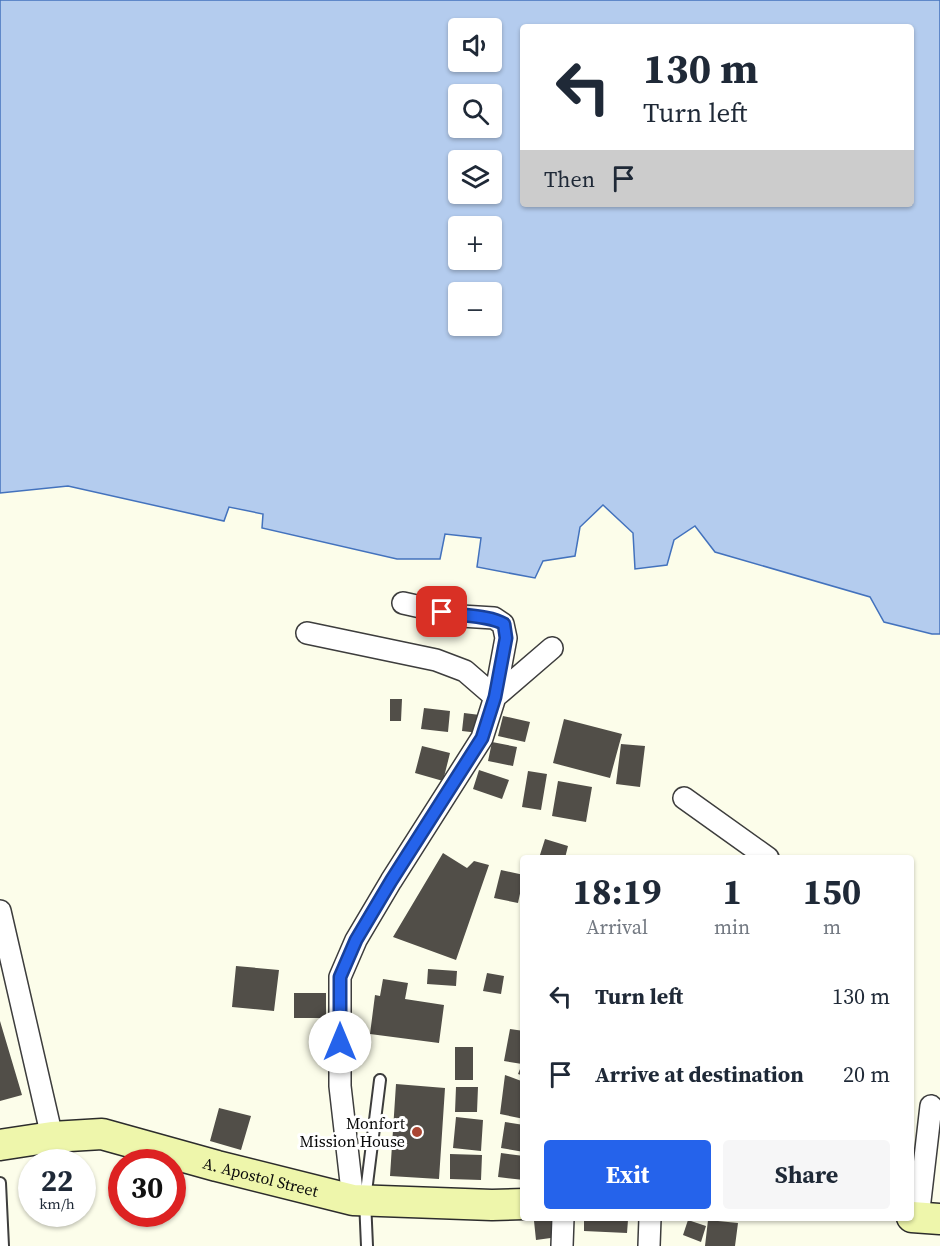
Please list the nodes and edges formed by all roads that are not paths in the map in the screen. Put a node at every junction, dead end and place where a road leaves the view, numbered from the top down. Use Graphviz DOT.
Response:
graph roads {
  1 [pos="404,603"];
  2 [pos="307,633"];
  3 [pos="552,648"];
  4 [pos="495,697"];
  5 [pos="684,798"];
  6 [pos="764,855"];
  7 [pos="0,911"];
  8 [pos="380,1080"];
  9 [pos="931,1106"];
  10 [pos="52,1137"];
  11 [pos="0,1144"];
  12 [pos="0,1183"];
  13 [pos="359,1200"];
  14 [pos="520,1204"];
  15 [pos="923,1218"];
  16 [pos="563,1221"];
  17 [pos="650,1221"];
  18 [pos="3,1246"];
  19 [pos="367,1246"];
  20 [pos="562,1246"];
  21 [pos="649,1246"];
  1 -- 4 [label="street"];
  2 -- 4 [label="street"];
  3 -- 4 [label="street"];
  4 -- 13 [label="street"];
  5 -- 6 [label="street"];
  7 -- 10 [label="street"];
  8 -- 13 [label="lane"];
  9 -- 15 [label="street"];
  10 -- 11 [label="street, A. Apostol Street"];
  10 -- 13 [label="street, A. Apostol Street"];
  12 -- 18 [label="lane"];
  13 -- 14 [label="street, A. Apostol Street"];
  13 -- 19 [label="lane"];
  16 -- 20 [label="street"];
  17 -- 21 [label="street"];
}
